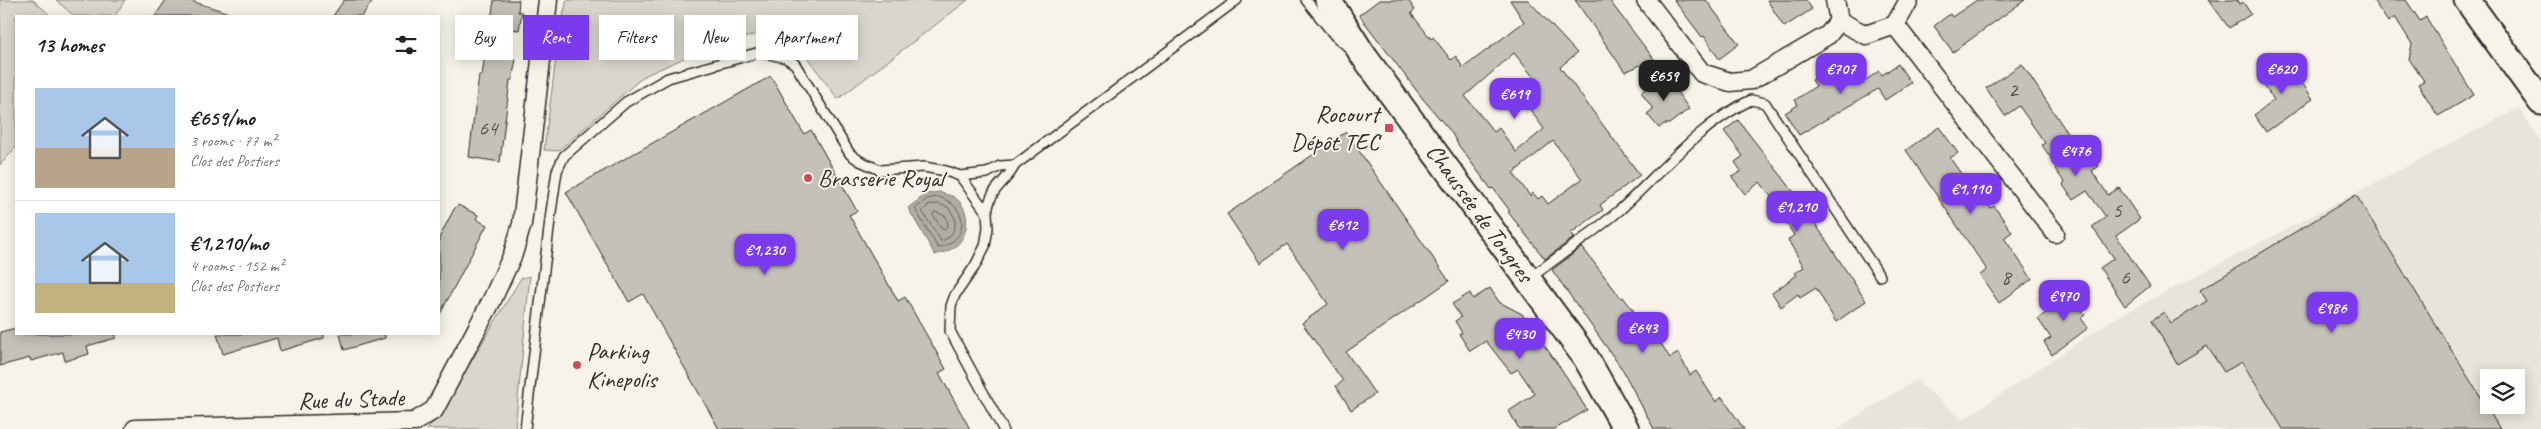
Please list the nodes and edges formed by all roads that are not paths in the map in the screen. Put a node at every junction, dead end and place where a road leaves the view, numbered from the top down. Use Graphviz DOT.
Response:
graph roads {
  1 [pos="548,0"];
  2 [pos="1237,0"];
  3 [pos="1306,0"];
  4 [pos="1328,0"];
  5 [pos="1646,0"];
  6 [pos="1836,0"];
  7 [pos="1909,0"];
  8 [pos="2467,0"];
  9 [pos="1839,21"];
  10 [pos="1895,25"];
  11 [pos="1363,55"];
  12 [pos="2541,102"];
  13 [pos="1015,165"];
  14 [pos="960,176"];
  15 [pos="987,213"];
  16 [pos="2055,233"];
  17 [pos="1880,276"];
  18 [pos="1528,279"];
  19 [pos="135,429"];
  20 [pos="526,429"];
  21 [pos="1002,429"];
  22 [pos="1626,429"];
  1 -- 19 [label="street, Rue du Stade"];
  2 -- 13 [label="lane"];
  3 -- 11 [label="lane"];
  4 -- 11 [label="main road, Chaussée de Tongres"];
  5 -- 9 [label="street"];
  6 -- 9 [label="street"];
  7 -- 10 [label="street"];
  8 -- 12 [label="main road"];
  9 -- 10 [label="street"];
  10 -- 16 [label="street"];
  11 -- 18 [label="main road, Chaussée de Tongres"];
  13 -- 14 [label="lane"];
  13 -- 15 [label="lane"];
  14 -- 15 [label="lane"];
  14 -- 20 [label="lane"];
  15 -- 21 [label="lane"];
  17 -- 18 [label="lane"];
  18 -- 22 [label="main road, Chaussée de Tongres"];
}
